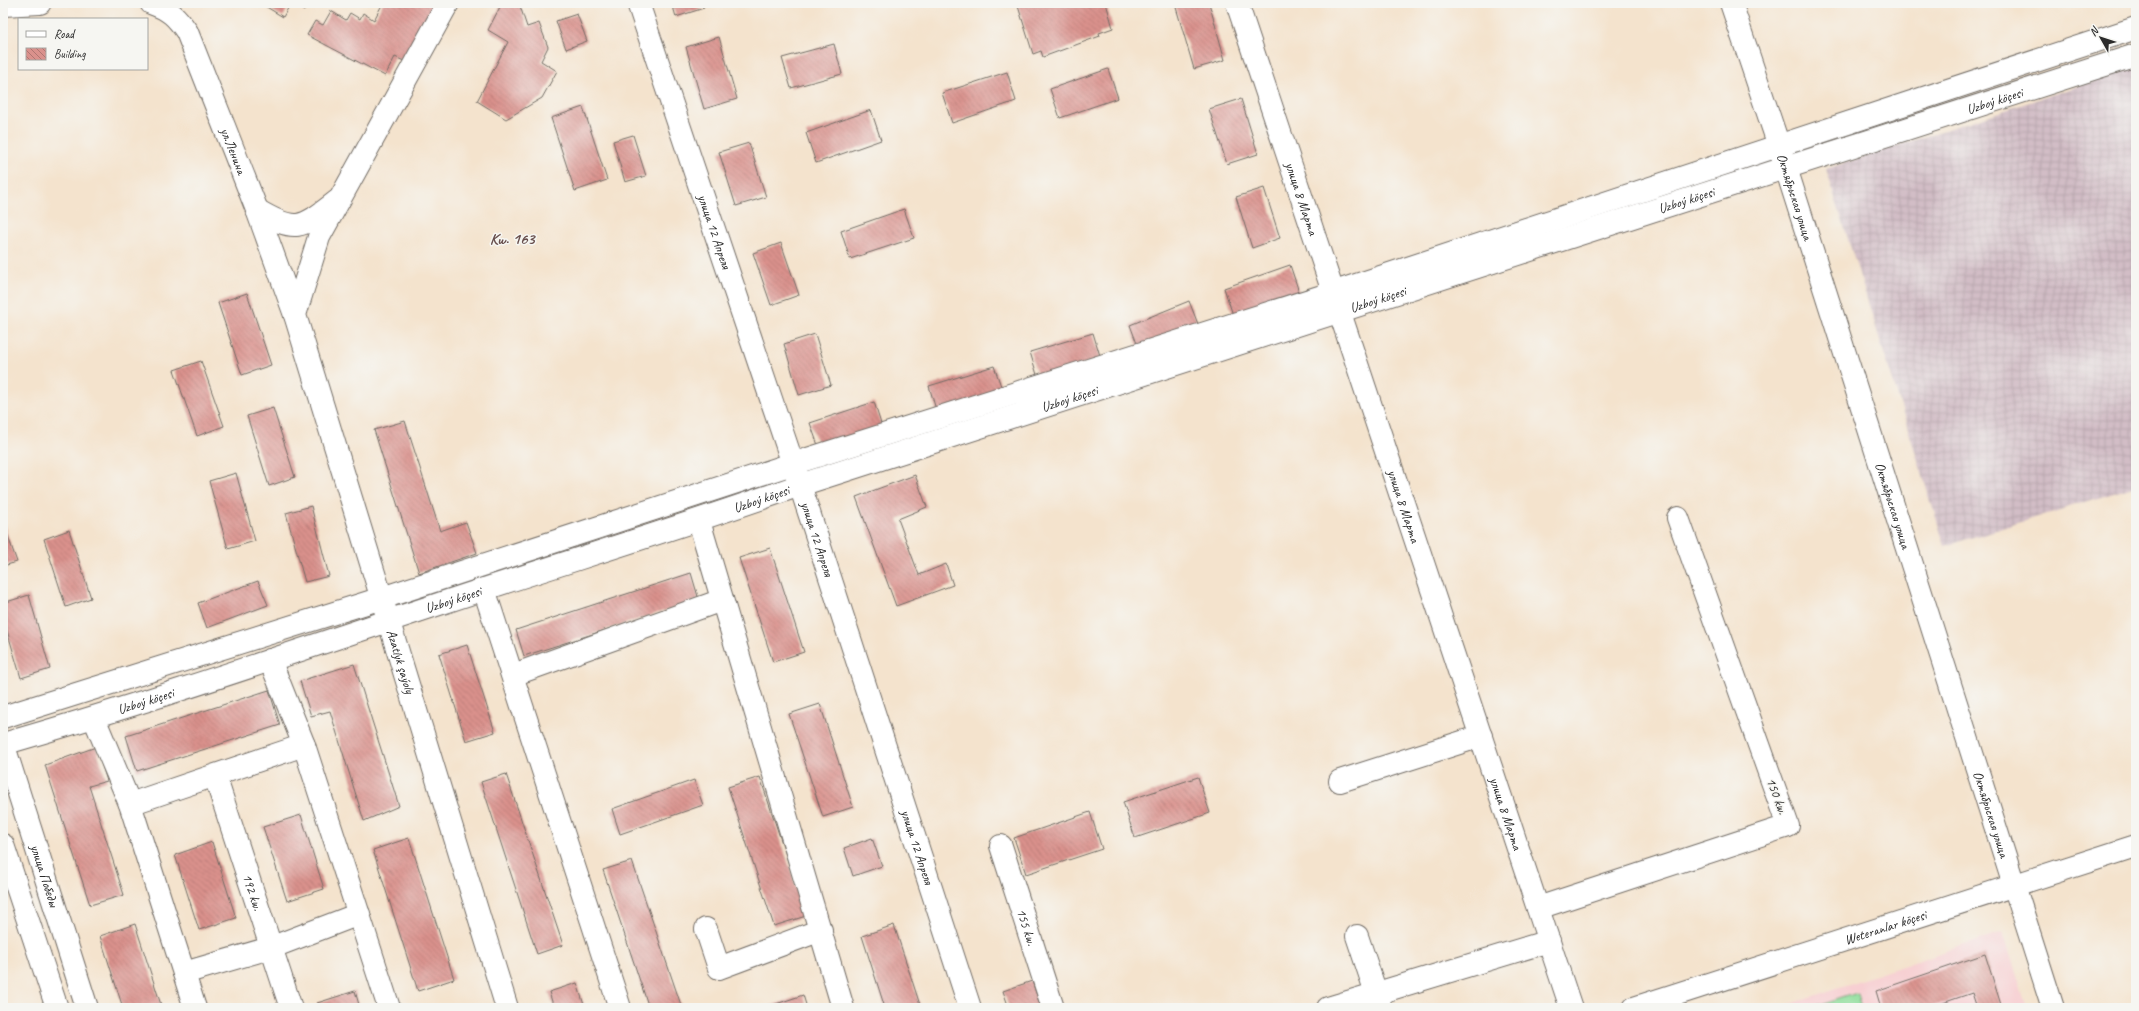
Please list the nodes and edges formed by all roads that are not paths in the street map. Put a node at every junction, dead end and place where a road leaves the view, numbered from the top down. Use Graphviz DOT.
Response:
graph roads {
  1 [pos="40,3"];
  2 [pos="151,3"];
  3 [pos="448,3"];
  4 [pos="638,3"];
  5 [pos="1237,3"];
  6 [pos="1731,3"];
  7 [pos="3,5"];
  8 [pos="2136,28"];
  9 [pos="2136,55"];
  10 [pos="1782,156"];
  11 [pos="337,202"];
  12 [pos="257,210"];
  13 [pos="1337,301"];
  14 [pos="295,315"];
  15 [pos="792,464"];
  16 [pos="800,485"];
  17 [pos="1678,518"];
  18 [pos="699,521"];
  19 [pos="484,589"];
  20 [pos="382,598"];
  21 [pos="722,600"];
  22 [pos="389,620"];
  23 [pos="270,660"];
  24 [pos="513,675"];
  25 [pos="3,717"];
  26 [pos="94,718"];
  27 [pos="1481,736"];
  28 [pos="3,744"];
  29 [pos="304,745"];
  30 [pos="215,776"];
  31 [pos="1340,781"];
  32 [pos="130,804"];
  33 [pos="3,845"];
  34 [pos="1001,846"];
  35 [pos="2136,846"];
  36 [pos="2013,886"];
  37 [pos="1538,908"];
  38 [pos="359,914"];
  39 [pos="706,929"];
  40 [pos="821,930"];
  41 [pos="1357,936"];
  42 [pos="1549,941"];
  43 [pos="270,948"];
  44 [pos="184,973"];
  45 [pos="1379,1000"];
  46 [pos="57,1008"];
  47 [pos="87,1008"];
  48 [pos="195,1008"];
  49 [pos="291,1008"];
  50 [pos="389,1008"];
  51 [pos="507,1008"];
  52 [pos="620,1008"];
  53 [pos="843,1008"];
  54 [pos="970,1008"];
  55 [pos="1053,1008"];
  56 [pos="1328,1008"];
  57 [pos="1571,1008"];
  58 [pos="1634,1008"];
  59 [pos="2053,1008"];
  1 -- 7 [label="street"];
  2 -- 12 [label="street, ул.Ленина"];
  3 -- 11 [label="street"];
  4 -- 15 [label="street, улица 12 Апреля"];
  5 -- 13 [label="street, улица 8 Марта"];
  6 -- 10 [label="street, Октябрьская улица"];
  8 -- 10 [label="street, Uzboý köçesi"];
  9 -- 10 [label="street, Uzboý köçesi"];
  10 -- 13 [label="street, Uzboý köçesi"];
  10 -- 36 [label="street, Октябрьская улица"];
  11 -- 12 [label="street"];
  11 -- 14 [label="street"];
  12 -- 14 [label="street, ул.Ленина"];
  13 -- 15 [label="street, Uzboý köçesi"];
  13 -- 16 [label="street, Uzboý köçesi"];
  13 -- 27 [label="street, улица 8 Марта"];
  14 -- 20 [label="street, Azatlyk şaýoly"];
  15 -- 16 [label="street, улица 12 Апреля"];
  15 -- 20 [label="street, Uzboý köçesi"];
  16 -- 18 [label="street, Uzboý köçesi"];
  16 -- 54 [label="street, улица 12 Апреля"];
  17 -- 37 [label="street, 150 kw."];
  18 -- 19 [label="street, Uzboý köçesi"];
  18 -- 21 [label="street"];
  19 -- 22 [label="street, Uzboý köçesi"];
  19 -- 24 [label="street"];
  20 -- 22 [label="street, Azatlyk şaýoly"];
  20 -- 25 [label="street, Uzboý köçesi"];
  21 -- 24 [label="street"];
  21 -- 40 [label="street"];
  22 -- 23 [label="street, Uzboý köçesi"];
  22 -- 51 [label="street, Azatlyk şaýoly"];
  23 -- 26 [label="street, Uzboý köçesi"];
  23 -- 29 [label="street"];
  24 -- 52 [label="street"];
  26 -- 28 [label="street, Uzboý köçesi"];
  26 -- 32 [label="street"];
  27 -- 31 [label="street"];
  27 -- 37 [label="street, улица 8 Марта"];
  28 -- 47 [label="street, улица Победы"];
  29 -- 30 [label="street"];
  29 -- 38 [label="street"];
  30 -- 32 [label="street"];
  30 -- 43 [label="street, 192 kw."];
  32 -- 44 [label="street"];
  33 -- 46 [label="street"];
  34 -- 55 [label="street, 155 kw."];
  35 -- 36 [label="street, Weteranlar köçesi"];
  36 -- 58 [label="street, Weteranlar köçesi"];
  36 -- 59 [label="street, Октябрьская улица"];
  37 -- 42 [label="street, улица 8 Марта"];
  38 -- 43 [label="street"];
  38 -- 50 [label="street"];
  39 -- 40 [label="street"];
  40 -- 53 [label="street"];
  41 -- 45 [label="street"];
  42 -- 45 [label="street"];
  42 -- 57 [label="street, улица 8 Марта"];
  43 -- 44 [label="street"];
  43 -- 49 [label="street, 192 kw."];
  44 -- 48 [label="street"];
  45 -- 56 [label="street"];
}
